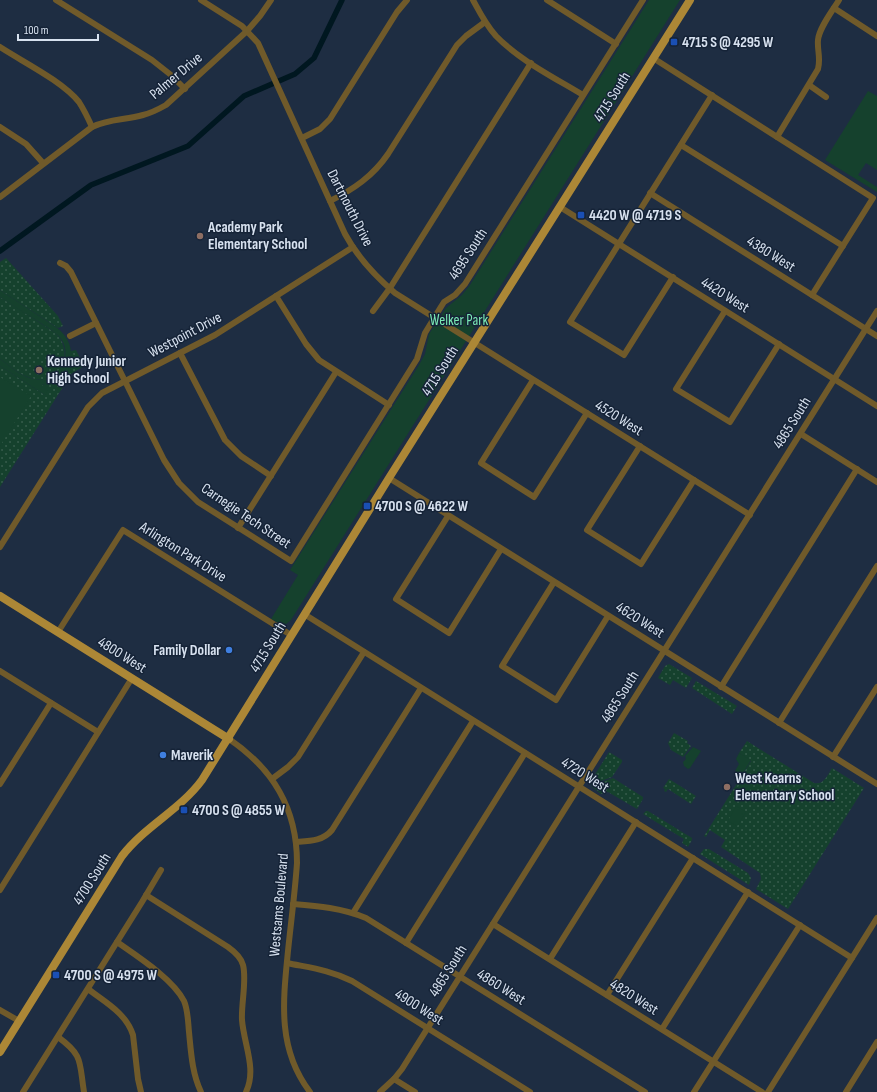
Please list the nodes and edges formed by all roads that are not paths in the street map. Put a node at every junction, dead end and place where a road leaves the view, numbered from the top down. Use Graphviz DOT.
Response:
graph roads {
  1 [pos="56,0"];
  2 [pos="201,0"];
  3 [pos="271,0"];
  4 [pos="407,0"];
  5 [pos="473,0"];
  6 [pos="547,0"];
  7 [pos="643,0"];
  8 [pos="690,0"];
  9 [pos="839,0"];
  10 [pos="834,8"];
  11 [pos="485,22"];
  12 [pos="247,31"];
  13 [pos="877,36"];
  14 [pos="616,44"];
  15 [pos="0,47"];
  16 [pos="653,58"];
  17 [pos="531,63"];
  18 [pos="809,85"];
  19 [pos="184,89"];
  20 [pos="712,95"];
  21 [pos="583,96"];
  22 [pos="826,96"];
  23 [pos="0,127"];
  24 [pos="92,127"];
  25 [pos="776,137"];
  26 [pos="302,138"];
  27 [pos="681,145"];
  28 [pos="43,163"];
  29 [pos="650,193"];
  30 [pos="0,197"];
  31 [pos="330,201"];
  32 [pos="560,207"];
  33 [pos="618,244"];
  34 [pos="843,246"];
  35 [pos="353,248"];
  36 [pos="60,263"];
  37 [pos="673,277"];
  38 [pos="390,288"];
  39 [pos="812,295"];
  40 [pos="276,296"];
  41 [pos="725,310"];
  42 [pos="373,311"];
  43 [pos="877,312"];
  44 [pos="434,317"];
  45 [pos="96,323"];
  46 [pos="866,329"];
  47 [pos="70,336"];
  48 [pos="877,336"];
  49 [pos="474,342"];
  50 [pos="779,344"];
  51 [pos="180,354"];
  52 [pos="336,372"];
  53 [pos="835,379"];
  54 [pos="533,380"];
  55 [pos="125,381"];
  56 [pos="389,405"];
  57 [pos="877,406"];
  58 [pos="587,413"];
  59 [pos="801,434"];
  60 [pos="640,446"];
  61 [pos="857,469"];
  62 [pos="271,476"];
  63 [pos="388,478"];
  64 [pos="694,480"];
  65 [pos="877,482"];
  66 [pos="750,515"];
  67 [pos="448,516"];
  68 [pos="238,528"];
  69 [pos="0,547"];
  70 [pos="501,549"];
  71 [pos="291,561"];
  72 [pos="877,566"];
  73 [pos="554,582"];
  74 [pos="0,596"];
  75 [pos="304,614"];
  76 [pos="608,616"];
  77 [pos="58,632"];
  78 [pos="292,635"];
  79 [pos="664,651"];
  80 [pos="364,652"];
  81 [pos="0,671"];
  82 [pos="132,678"];
  83 [pos="721,687"];
  84 [pos="877,687"];
  85 [pos="421,688"];
  86 [pos="51,703"];
  87 [pos="473,721"];
  88 [pos="779,723"];
  89 [pos="98,732"];
  90 [pos="229,739"];
  91 [pos="525,753"];
  92 [pos="833,757"];
  93 [pos="272,779"];
  94 [pos="0,784"];
  95 [pos="877,784"];
  96 [pos="579,787"];
  97 [pos="636,822"];
  98 [pos="296,842"];
  99 [pos="693,858"];
  100 [pos="160,870"];
  101 [pos="0,890"];
  102 [pos="748,892"];
  103 [pos="146,895"];
  104 [pos="293,904"];
  105 [pos="353,913"];
  106 [pos="877,918"];
  107 [pos="493,924"];
  108 [pos="800,925"];
  109 [pos="117,942"];
  110 [pos="406,943"];
  111 [pos="852,958"];
  112 [pos="550,959"];
  113 [pos="287,963"];
  114 [pos="460,976"];
  115 [pos="88,989"];
  116 [pos="607,995"];
  117 [pos="0,1010"];
  118 [pos="19,1021"];
  119 [pos="428,1028"];
  120 [pos="662,1030"];
  121 [pos="58,1036"];
  122 [pos="877,1042"];
  123 [pos="0,1052"];
  124 [pos="713,1062"];
  125 [pos="394,1079"];
  126 [pos="23,1092"];
  127 [pos="84,1092"];
  128 [pos="141,1092"];
  129 [pos="201,1092"];
  130 [pos="246,1092"];
  131 [pos="310,1092"];
  132 [pos="380,1092"];
  133 [pos="415,1092"];
  134 [pos="530,1092"];
  135 [pos="645,1092"];
  136 [pos="694,1092"];
  137 [pos="762,1092"];
  138 [pos="768,1092"];
  139 [pos="846,1092"];
  1 -- 19 [label="street"];
  2 -- 12 [label="street, Dartmouth Drive"];
  3 -- 12 [label="street, Palmer Drive"];
  4 -- 26 [label="street"];
  5 -- 11 [label="street"];
  6 -- 14 [label="street"];
  7 -- 14 [label="street, 4695 South"];
  8 -- 16 [label="main road, 4715 South"];
  9 -- 10 [label="street"];
  10 -- 13 [label="street"];
  10 -- 18 [label="street"];
  11 -- 17 [label="street"];
  11 -- 31 [label="street"];
  12 -- 19 [label="street, Palmer Drive"];
  12 -- 26 [label="street, Dartmouth Drive"];
  14 -- 21 [label="street, 4695 South"];
  15 -- 24 [label="street"];
  16 -- 20 [label="street"];
  16 -- 32 [label="main road, 4715 South"];
  17 -- 21 [label="street"];
  17 -- 38 [label="street"];
  18 -- 22 [label="street"];
  18 -- 25 [label="street"];
  19 -- 24 [label="street, Palmer Drive"];
  20 -- 25 [label="street"];
  20 -- 27 [label="street"];
  21 -- 44 [label="street, 4695 South"];
  23 -- 28 [label="street"];
  24 -- 28 [label="street, Palmer Drive"];
  25 -- 34 [label="street"];
  26 -- 31 [label="street, Dartmouth Drive"];
  27 -- 29 [label="street"];
  27 -- 34 [label="street"];
  28 -- 30 [label="street, Palmer Drive"];
  29 -- 33 [label="street"];
  29 -- 39 [label="street, 4380 West"];
  31 -- 35 [label="street, Dartmouth Drive"];
  32 -- 33 [label="street, 4420 West"];
  32 -- 49 [label="main road, 4715 South"];
  33 -- 37 [label="street, 4420 West"];
  33 -- 37 [label="street"];
  34 -- 39 [label="street"];
  35 -- 38 [label="street, Dartmouth Drive"];
  35 -- 40 [label="street, Westpoint Drive"];
  36 -- 45 [label="street, Carnegie Tech Street"];
  37 -- 41 [label="street, 4420 West"];
  38 -- 42 [label="street"];
  38 -- 44 [label="street, Dartmouth Drive"];
  39 -- 46 [label="street, 4380 West"];
  40 -- 51 [label="street, Westpoint Drive"];
  40 -- 52 [label="street"];
  41 -- 50 [label="street, 4420 West"];
  41 -- 50 [label="street"];
  43 -- 46 [label="street, 4865 South"];
  44 -- 49 [label="street, Dartmouth Drive"];
  44 -- 56 [label="street, 4695 South"];
  45 -- 47 [label="street"];
  45 -- 55 [label="street, Carnegie Tech Street"];
  46 -- 48 [label="street, 4380 West"];
  46 -- 53 [label="street, 4865 South"];
  49 -- 54 [label="street, 4520 West"];
  49 -- 63 [label="main road, 4715 South"];
  50 -- 53 [label="street, 4420 West"];
  51 -- 55 [label="street, Westpoint Drive"];
  51 -- 62 [label="street"];
  52 -- 56 [label="street"];
  52 -- 62 [label="street"];
  53 -- 57 [label="street, 4420 West"];
  53 -- 59 [label="street, 4865 South"];
  54 -- 58 [label="street, 4520 West"];
  54 -- 58 [label="street"];
  55 -- 68 [label="street, Carnegie Tech Street"];
  55 -- 69 [label="street, Westpoint Drive"];
  56 -- 71 [label="street, 4695 South"];
  58 -- 60 [label="street, 4520 West"];
  59 -- 61 [label="street"];
  59 -- 66 [label="street, 4865 South"];
  60 -- 64 [label="street, 4520 West"];
  60 -- 64 [label="street"];
  61 -- 65 [label="street"];
  61 -- 83 [label="street"];
  62 -- 68 [label="street"];
  63 -- 67 [label="street, 4620 West"];
  63 -- 75 [label="main road, 4715 South"];
  64 -- 66 [label="street, 4520 West"];
  66 -- 79 [label="street, 4865 South"];
  67 -- 70 [label="street, 4620 West"];
  67 -- 70 [label="street"];
  68 -- 71 [label="street, Carnegie Tech Street"];
  70 -- 73 [label="street, 4620 West"];
  72 -- 88 [label="street"];
  73 -- 76 [label="street, 4620 West"];
  73 -- 76 [label="street"];
  74 -- 77 [label="main road, 4800 West"];
  75 -- 78 [label="main road, 4715 South"];
  75 -- 80 [label="street, 4720 West"];
  76 -- 79 [label="street, 4620 West"];
  77 -- 78 [label="street, Arlington Park Drive"];
  77 -- 82 [label="main road, 4800 West"];
  78 -- 90 [label="main road, 4715 South"];
  79 -- 83 [label="street, 4620 West"];
  79 -- 96 [label="street, 4865 South"];
  80 -- 85 [label="street, 4720 West"];
  80 -- 93 [label="street"];
  81 -- 86 [label="street"];
  82 -- 89 [label="street"];
  82 -- 90 [label="main road, 4800 West"];
  83 -- 88 [label="street, 4620 West"];
  84 -- 92 [label="street"];
  85 -- 87 [label="street, 4720 West"];
  85 -- 98 [label="street"];
  86 -- 89 [label="street"];
  86 -- 94 [label="street"];
  87 -- 91 [label="street, 4720 West"];
  87 -- 105 [label="street"];
  88 -- 92 [label="street, 4620 West"];
  89 -- 101 [label="street"];
  90 -- 93 [label="street, Westsams Boulevard"];
  90 -- 118 [label="main road, 4700 South"];
  91 -- 96 [label="street, 4720 West"];
  91 -- 110 [label="street"];
  92 -- 95 [label="street, 4620 West"];
  93 -- 98 [label="street, Westsams Boulevard"];
  96 -- 97 [label="street, 4720 West"];
  96 -- 107 [label="street, 4865 South"];
  97 -- 99 [label="street, 4720 West"];
  97 -- 112 [label="street"];
  98 -- 104 [label="street, Westsams Boulevard"];
  99 -- 102 [label="street, 4720 West"];
  99 -- 116 [label="street"];
  100 -- 103 [label="street"];
  102 -- 108 [label="street, 4720 West"];
  102 -- 120 [label="street"];
  103 -- 109 [label="street"];
  103 -- 130 [label="street"];
  104 -- 105 [label="street, 4860 West"];
  104 -- 113 [label="street, Westsams Boulevard"];
  105 -- 110 [label="street, 4860 West"];
  106 -- 111 [label="street"];
  107 -- 112 [label="street, 4820 West"];
  107 -- 114 [label="street, 4865 South"];
  108 -- 111 [label="street, 4720 West"];
  108 -- 124 [label="street"];
  109 -- 115 [label="street"];
  109 -- 129 [label="street"];
  110 -- 114 [label="street, 4860 West"];
  111 -- 138 [label="street"];
  112 -- 116 [label="street, 4820 West"];
  113 -- 119 [label="street, 4900 West"];
  113 -- 131 [label="street, Westsams Boulevard"];
  114 -- 119 [label="street, 4865 South"];
  114 -- 135 [label="street, 4860 West"];
  115 -- 121 [label="street"];
  115 -- 128 [label="street"];
  116 -- 120 [label="street, 4820 West"];
  117 -- 118 [label="street"];
  118 -- 123 [label="main road, 4700 South"];
  119 -- 125 [label="street, 4865 South"];
  119 -- 134 [label="street, 4900 West"];
  120 -- 124 [label="street, 4820 West"];
  121 -- 126 [label="street"];
  121 -- 127 [label="street"];
  122 -- 139 [label="street"];
  124 -- 136 [label="street"];
  124 -- 137 [label="street, 4820 West"];
  125 -- 132 [label="street, 4865 South"];
  125 -- 133 [label="street"];
}
